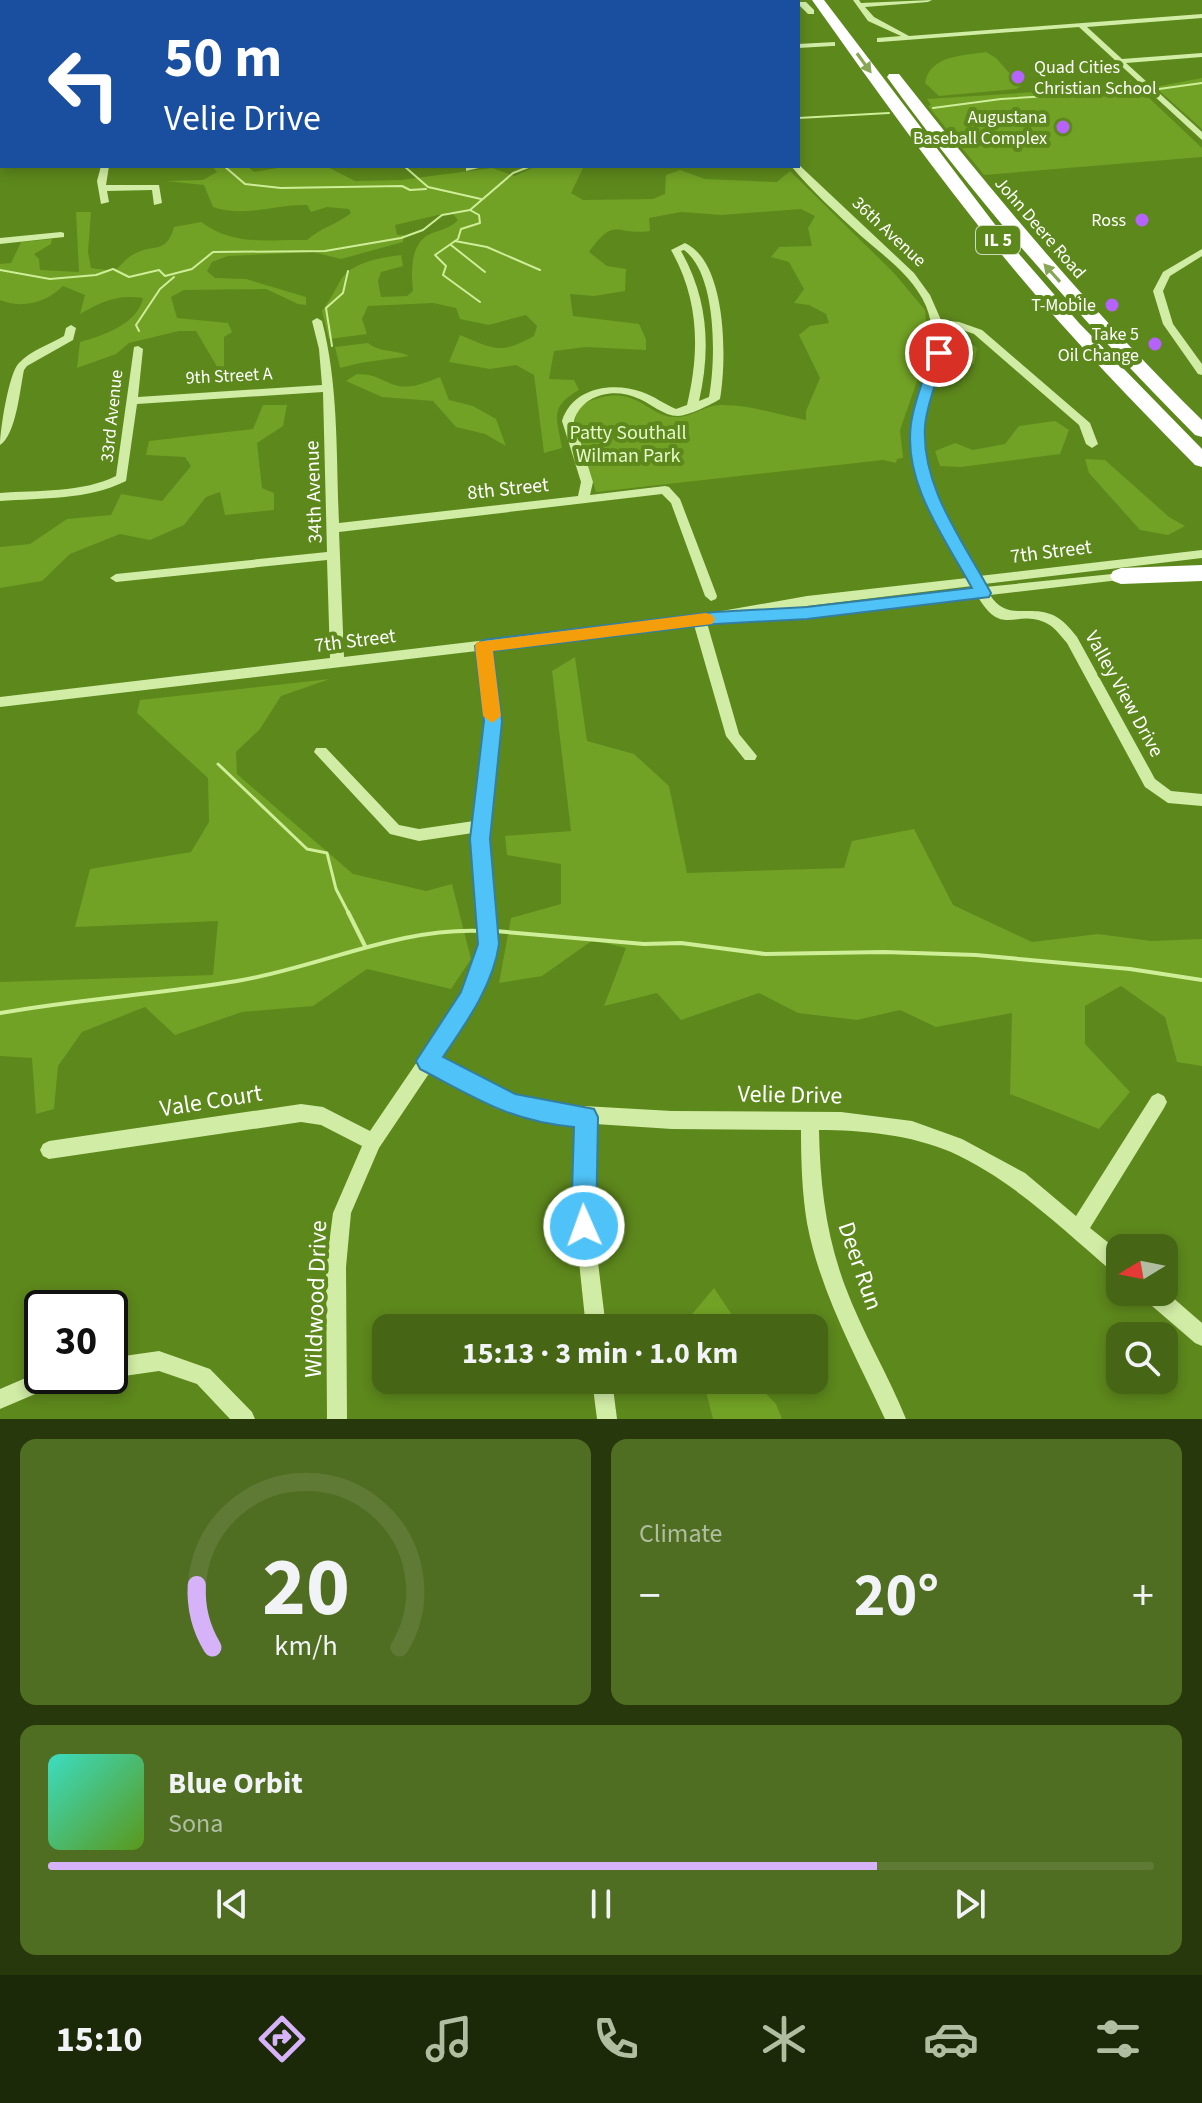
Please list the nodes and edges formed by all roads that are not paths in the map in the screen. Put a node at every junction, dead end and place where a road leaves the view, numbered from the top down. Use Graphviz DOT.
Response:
graph roads {
  1 [pos="835,0"];
  2 [pos="928,0"];
  3 [pos="857,2"];
  4 [pos="807,7"];
  5 [pos="1202,16"];
  6 [pos="1081,25"];
  7 [pos="907,36"];
  8 [pos="880,40"];
  9 [pos="832,44"];
  10 [pos="800,46"];
  11 [pos="1202,55"];
  12 [pos="1120,61"];
  13 [pos="1202,137"];
  14 [pos="105,168"];
  15 [pos="474,168"];
  16 [pos="797,168"];
  17 [pos="469,169"];
  18 [pos="102,188"];
  19 [pos="104,202"];
  20 [pos="157,203"];
  21 [pos="61,235"];
  22 [pos="0,241"];
  23 [pos="1202,252"];
  24 [pos="317,321"];
  25 [pos="938,323"];
  26 [pos="700,324"];
  27 [pos="71,328"];
  28 [pos="717,328"];
  29 [pos="138,349"];
  30 [pos="1202,372"];
  31 [pos="328,388"];
  32 [pos="131,401"];
  33 [pos="692,407"];
  34 [pos="1153,411"];
  35 [pos="1202,431"];
  36 [pos="0,441"];
  37 [pos="1092,444"];
  38 [pos="1202,461"];
  39 [pos="1202,469"];
  40 [pos="0,497"];
  41 [pos="584,497"];
  42 [pos="334,528"];
  43 [pos="955,545"];
  44 [pos="1202,554"];
  45 [pos="335,555"];
  46 [pos="1202,566"];
  47 [pos="1202,573"];
  48 [pos="1121,576"];
  49 [pos="116,578"];
  50 [pos="933,586"];
  51 [pos="980,587"];
  52 [pos="711,596"];
  53 [pos="715,618"];
  54 [pos="699,620"];
  55 [pos="483,646"];
  56 [pos="337,663"];
  57 [pos="0,702"];
  58 [pos="321,752"];
  59 [pos="750,756"];
  60 [pos="1202,800"];
  61 [pos="480,826"];
  62 [pos="428,1061"];
  63 [pos="1158,1102"];
  64 [pos="586,1117"];
  65 [pos="810,1120"];
  66 [pos="373,1142"];
  67 [pos="49,1150"];
  68 [pos="1079,1229"];
  69 [pos="1106,1253"];
  70 [pos="1167,1306"];
  71 [pos="594,1314"];
  72 [pos="1202,1336"];
  73 [pos="128,1365"];
  74 [pos="24,1389"];
  75 [pos="604,1394"];
  76 [pos="0,1399"];
  77 [pos="245,1419"];
  78 [pos="337,1419"];
  79 [pos="607,1419"];
  80 [pos="896,1419"];
  35 -- 1 [label="highway, John Deere Road / IL 5, one-way"];
  2 -- 3 [label="street"];
  3 -- 7 [label="street"];
  4 -- 34 [label="highway, John Deere Road / IL 5, one-way"];
  5 -- 6 [label="street"];
  6 -- 7 [label="street"];
  6 -- 12 [label="street"];
  7 -- 8 [label="street"];
  9 -- 10 [label="street"];
  11 -- 12 [label="street"];
  12 -- 13 [label="street"];
  14 -- 18 [label="street"];
  15 -- 17 [label="street"];
  16 -- 25 [label="street, 36th Avenue"];
  18 -- 19 [label="street"];
  18 -- 20 [label="street"];
  21 -- 22 [label="street"];
  23 -- 30 [label="street"];
  24 -- 31 [label="street, 34th Avenue"];
  25 -- 37 [label="street"];
  25 -- 43 [label="street"];
  26 -- 28 [label="street"];
  26 -- 28 [label="street"];
  26 -- 33 [label="street"];
  27 -- 36 [label="street"];
  28 -- 33 [label="street"];
  29 -- 32 [label="street, 33rd Avenue"];
  31 -- 32 [label="street, 9th Street A"];
  31 -- 42 [label="street, 34th Avenue"];
  32 -- 40 [label="street, 33rd Avenue"];
  33 -- 41 [label="street"];
  34 -- 38 [label="highway, John Deere Road / IL 5"];
  34 -- 39 [label="highway"];
  41 -- 42 [label="street, 8th Street"];
  41 -- 52 [label="street, 8th Street"];
  42 -- 45 [label="street, 34th Avenue"];
  43 -- 50 [label="street"];
  43 -- 51 [label="street"];
  44 -- 51 [label="street, 7th Street"];
  45 -- 49 [label="street"];
  45 -- 56 [label="street, 34th Avenue"];
  46 -- 48 [label="street, 7th Street"];
  47 -- 48 [label="highway"];
  48 -- 51 [label="street, 7th Street"];
  50 -- 51 [label="street, 7th Street"];
  50 -- 53 [label="street, 7th Street"];
  51 -- 53 [label="street, 7th Street"];
  51 -- 60 [label="street, Valley View Drive"];
  53 -- 54 [label="street, 7th Street"];
  54 -- 55 [label="street, 7th Street"];
  54 -- 59 [label="street"];
  55 -- 56 [label="street, 7th Street"];
  55 -- 61 [label="street, Wildwood Drive"];
  56 -- 57 [label="street, 7th Street"];
  58 -- 61 [label="street"];
  61 -- 62 [label="street, Wildwood Drive"];
  62 -- 64 [label="street, Velie Drive"];
  62 -- 66 [label="street, Wildwood Drive"];
  63 -- 68 [label="street"];
  64 -- 65 [label="street, Velie Drive"];
  64 -- 71 [label="street"];
  65 -- 68 [label="street, Velie Drive"];
  65 -- 80 [label="street, Deer Run"];
  66 -- 67 [label="street, Vale Court"];
  66 -- 78 [label="street, Wildwood Drive"];
  68 -- 69 [label="street, Velie Drive"];
  70 -- 72 [label="street"];
  73 -- 77 [label="street"];
  74 -- 76 [label="street"];
  75 -- 79 [label="street"];
}
